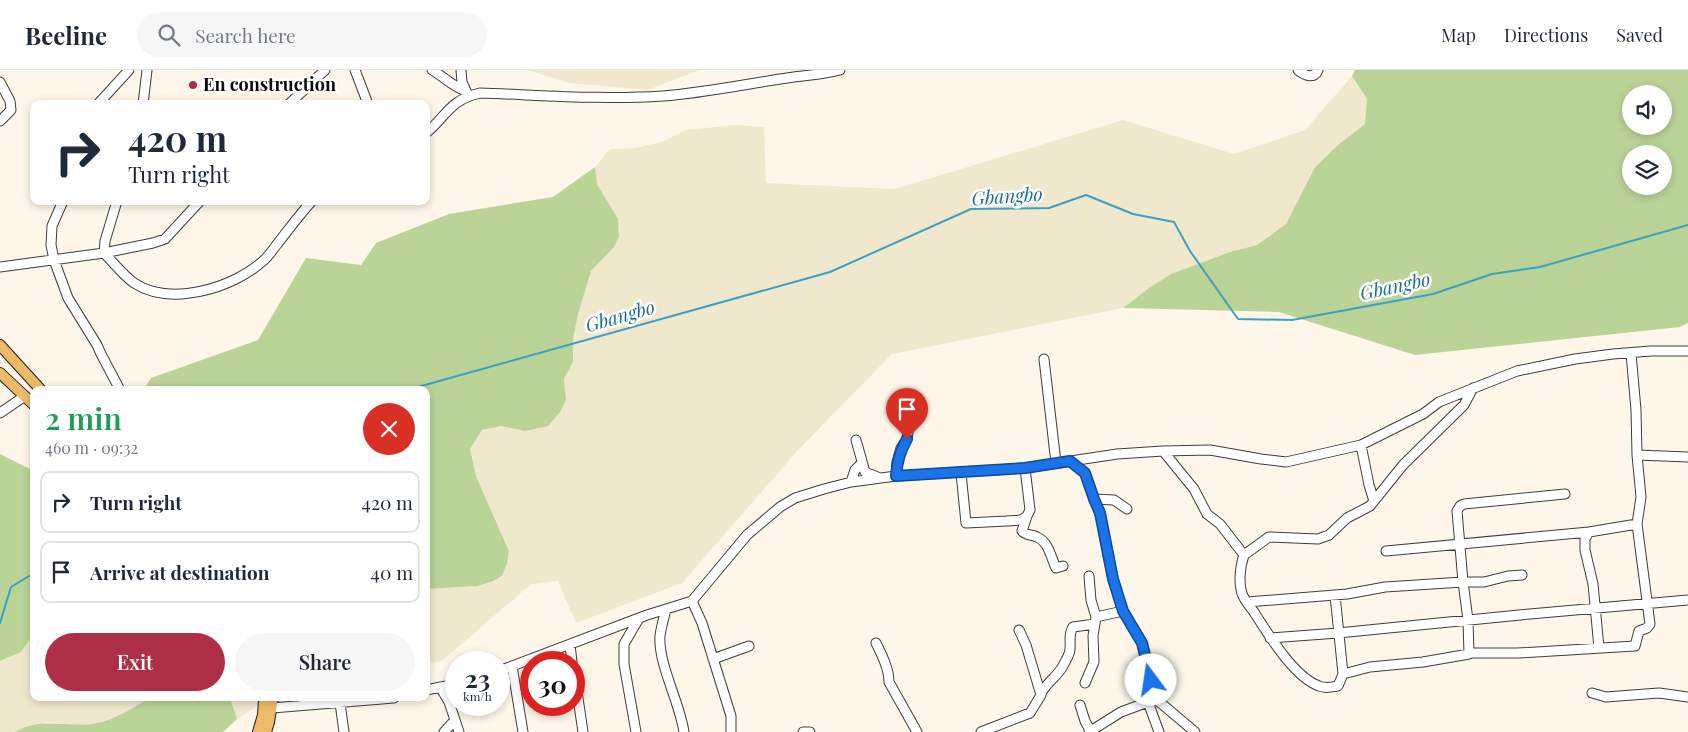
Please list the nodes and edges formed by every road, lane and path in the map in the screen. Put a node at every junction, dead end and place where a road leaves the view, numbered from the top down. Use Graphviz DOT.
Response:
graph roads {
  1 [pos="129,70"];
  2 [pos="147,70"];
  3 [pos="325,70"];
  4 [pos="355,70"];
  5 [pos="432,70"];
  6 [pos="461,70"];
  7 [pos="840,70"];
  8 [pos="1298,70"];
  9 [pos="1318,70"];
  10 [pos="0,82"];
  11 [pos="466,93"];
  12 [pos="102,100"];
  13 [pos="144,100"];
  14 [pos="293,100"];
  15 [pos="366,100"];
  16 [pos="0,120"];
  17 [pos="430,129"];
  18 [pos="61,205"];
  19 [pos="116,205"];
  20 [pos="196,205"];
  21 [pos="309,205"];
  22 [pos="104,253"];
  23 [pos="54,260"];
  24 [pos="0,267"];
  25 [pos="0,345"];
  26 [pos="1688,351"];
  27 [pos="1630,353"];
  28 [pos="1044,359"];
  29 [pos="0,373"];
  30 [pos="37,386"];
  31 [pos="118,386"];
  32 [pos="1473,388"];
  33 [pos="25,396"];
  34 [pos="30,401"];
  35 [pos="0,413"];
  36 [pos="910,420"];
  37 [pos="856,440"];
  38 [pos="1361,446"];
  39 [pos="1163,451"];
  40 [pos="1637,455"];
  41 [pos="1098,457"];
  42 [pos="1688,457"];
  43 [pos="1070,461"];
  44 [pos="862,463"];
  45 [pos="1056,463"];
  46 [pos="1025,468"];
  47 [pos="961,473"];
  48 [pos="1085,473"];
  49 [pos="896,476"];
  50 [pos="880,478"];
  51 [pos="851,482"];
  52 [pos="1565,494"];
  53 [pos="1094,499"];
  54 [pos="1374,501"];
  55 [pos="1127,509"];
  56 [pos="1027,516"];
  57 [pos="1637,524"];
  58 [pos="1589,532"];
  59 [pos="1460,544"];
  60 [pos="1386,551"];
  61 [pos="1244,555"];
  62 [pos="1063,566"];
  63 [pos="1522,575"];
  64 [pos="1089,576"];
  65 [pos="1463,582"];
  66 [pos="1335,595"];
  67 [pos="1688,600"];
  68 [pos="692,601"];
  69 [pos="1247,602"];
  70 [pos="1647,604"];
  71 [pos="1595,608"];
  72 [pos="666,609"];
  73 [pos="1123,611"];
  74 [pos="638,620"];
  75 [pos="1468,620"];
  76 [pos="1096,621"];
  77 [pos="1018,630"];
  78 [pos="1338,633"];
  79 [pos="1270,638"];
  80 [pos="876,643"];
  81 [pos="570,645"];
  82 [pos="749,646"];
  83 [pos="1599,648"];
  84 [pos="571,651"];
  85 [pos="1470,653"];
  86 [pos="713,660"];
  87 [pos="512,666"];
  88 [pos="1343,674"];
  89 [pos="1085,683"];
  90 [pos="445,686"];
  91 [pos="440,687"];
  92 [pos="430,689"];
  93 [pos="1592,693"];
  94 [pos="1041,695"];
  95 [pos="1688,698"];
  96 [pos="264,701"];
  97 [pos="362,701"];
  98 [pos="1152,701"];
  99 [pos="273,703"];
  100 [pos="340,703"];
  101 [pos="1080,704"];
  102 [pos="581,716"];
  103 [pos="455,720"];
  104 [pos="258,732"];
  105 [pos="266,732"];
  106 [pos="344,732"];
  107 [pos="444,732"];
  108 [pos="459,732"];
  109 [pos="523,732"];
  110 [pos="583,732"];
  111 [pos="636,732"];
  112 [pos="684,732"];
  113 [pos="731,732"];
  114 [pos="804,732"];
  115 [pos="810,732"];
  116 [pos="918,732"];
  117 [pos="981,732"];
  118 [pos="1090,732"];
  119 [pos="1160,732"];
  120 [pos="1195,732"];
  1 -- 12 [label="street"];
  2 -- 13 [label="street"];
  3 -- 14 [label="street"];
  4 -- 15 [label="street"];
  5 -- 11 [label="street"];
  6 -- 11 [label="street"];
  7 -- 11 [label="street"];
  8 -- 9 [label="street"];
  10 -- 16 [label="street"];
  11 -- 17 [label="street"];
  18 -- 23 [label="street"];
  19 -- 22 [label="street"];
  20 -- 22 [label="street"];
  21 -- 22 [label="street"];
  22 -- 23 [label="street"];
  23 -- 24 [label="street"];
  23 -- 31 [label="street"];
  25 -- 30 [label="main road"];
  26 -- 27 [label="street"];
  27 -- 32 [label="street"];
  27 -- 40 [label="street"];
  28 -- 45 [label="street"];
  29 -- 33 [label="main road"];
  32 -- 38 [label="street"];
  32 -- 54 [label="street"];
  33 -- 34 [label="main road"];
  33 -- 35 [label="street"];
  36 -- 49 [label="street"];
  37 -- 44 [label="street"];
  38 -- 39 [label="street"];
  38 -- 54 [label="street"];
  39 -- 41 [label="street"];
  39 -- 61 [label="street"];
  40 -- 42 [label="street"];
  40 -- 57 [label="street"];
  41 -- 43 [label="street"];
  41 -- 48 [label="street"];
  43 -- 45 [label="street"];
  43 -- 48 [label="street"];
  44 -- 50 [label="street"];
  44 -- 51 [label="street"];
  45 -- 46 [label="street"];
  46 -- 47 [label="street"];
  46 -- 56 [label="street"];
  47 -- 49 [label="street"];
  47 -- 56 [label="street"];
  48 -- 53 [label="street"];
  49 -- 50 [label="street"];
  50 -- 51 [label="street"];
  51 -- 68 [label="street"];
  52 -- 59 [label="street"];
  53 -- 55 [label="street"];
  53 -- 73 [label="street"];
  54 -- 61 [label="street"];
  56 -- 62 [label="street"];
  57 -- 58 [label="street"];
  57 -- 70 [label="street"];
  58 -- 59 [label="street"];
  58 -- 71 [label="street"];
  59 -- 60 [label="street"];
  59 -- 65 [label="street"];
  61 -- 69 [label="street"];
  63 -- 65 [label="street"];
  64 -- 76 [label="street"];
  65 -- 66 [label="street"];
  65 -- 75 [label="street"];
  66 -- 69 [label="street"];
  66 -- 78 [label="street"];
  67 -- 70 [label="street"];
  68 -- 72 [label="street"];
  68 -- 86 [label="street"];
  69 -- 79 [label="street"];
  70 -- 71 [label="street"];
  70 -- 83 [label="street"];
  71 -- 75 [label="street"];
  71 -- 83 [label="street"];
  72 -- 74 [label="street"];
  72 -- 112 [label="street"];
  73 -- 76 [label="street"];
  73 -- 98 [label="street"];
  74 -- 81 [label="street"];
  74 -- 111 [label="street"];
  75 -- 78 [label="street"];
  75 -- 85 [label="street"];
  76 -- 89 [label="street"];
  76 -- 94 [label="street"];
  77 -- 94 [label="street"];
  78 -- 79 [label="street"];
  78 -- 88 [label="street"];
  79 -- 88 [label="street"];
  80 -- 116 [label="street"];
  81 -- 84 [label="street"];
  81 -- 87 [label="street"];
  82 -- 86 [label="street"];
  83 -- 85 [label="street"];
  85 -- 88 [label="street"];
  86 -- 113 [label="street"];
  87 -- 109 [label="street"];
  90 -- 91 [label="street"];
  91 -- 92 [label="street"];
  91 -- 103 [label="street"];
  93 -- 95 [label="street"];
  94 -- 117 [label="street"];
  96 -- 104 [label="main road"];
  97 -- 100 [label="street"];
  98 -- 118 [label="street"];
  98 -- 119 [label="street"];
  98 -- 120 [label="street"];
  99 -- 100 [label="street"];
  99 -- 105 [label="main road"];
  100 -- 106 [label="street"];
  101 -- 118 [label="street"];
  102 -- 110 [label="street"];
  103 -- 107 [label="street"];
  103 -- 108 [label="street"];
  114 -- 115 [label="street"];
}
